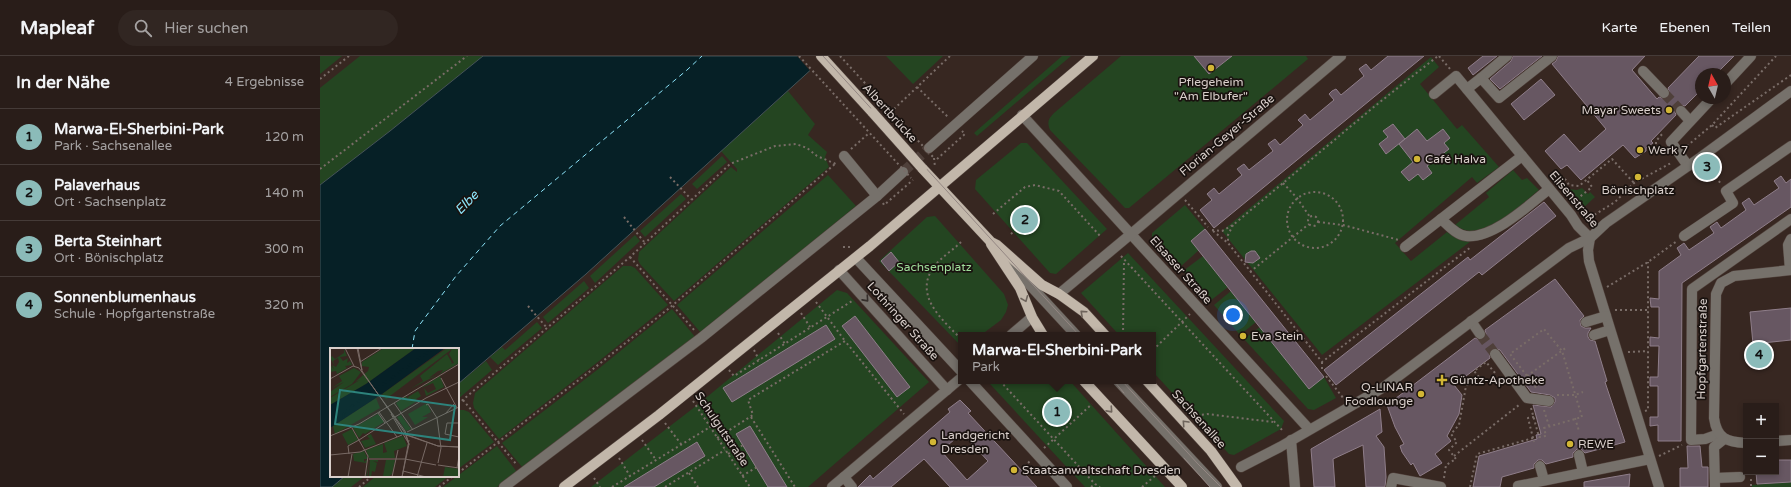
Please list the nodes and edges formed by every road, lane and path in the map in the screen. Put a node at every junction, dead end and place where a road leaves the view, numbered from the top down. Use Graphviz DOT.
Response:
graph roads {
  1 [pos="349,56"];
  2 [pos="467,56"];
  3 [pos="799,56"];
  4 [pos="821,56"];
  5 [pos="840,56"];
  6 [pos="950,56"];
  7 [pos="1033,56"];
  8 [pos="1093,56"];
  9 [pos="1341,56"];
  10 [pos="1439,56"];
  11 [pos="1507,56"];
  12 [pos="1552,56"];
  13 [pos="1751,56"];
  14 [pos="1776,56"];
  15 [pos="1642,71"];
  16 [pos="1791,75"];
  17 [pos="1456,76"];
  18 [pos="1481,78"];
  19 [pos="1731,78"];
  20 [pos="320,79"];
  21 [pos="917,87"];
  22 [pos="1467,89"];
  23 [pos="1791,91"];
  24 [pos="1664,93"];
  25 [pos="1434,94"];
  26 [pos="1706,104"];
  27 [pos="894,109"];
  28 [pos="1680,111"];
  29 [pos="1022,115"];
  30 [pos="1690,121"];
  31 [pos="956,125"];
  32 [pos="1712,125"];
  33 [pos="1715,128"];
  34 [pos="1720,132"];
  35 [pos="868,134"];
  36 [pos="1687,146"];
  37 [pos="1791,146"];
  38 [pos="930,148"];
  39 [pos="844,156"];
  40 [pos="1522,156"];
  41 [pos="1701,157"];
  42 [pos="934,158"];
  43 [pos="937,159"];
  44 [pos="1671,163"];
  45 [pos="836,164"];
  46 [pos="1688,166"];
  47 [pos="320,169"];
  48 [pos="670,177"];
  49 [pos="909,177"];
  50 [pos="1587,180"];
  51 [pos="1283,183"];
  52 [pos="1634,183"];
  53 [pos="1546,186"];
  54 [pos="940,187"];
  55 [pos="1726,191"];
  56 [pos="877,196"];
  57 [pos="1297,198"];
  58 [pos="691,199"];
  59 [pos="1577,199"];
  60 [pos="1187,201"];
  61 [pos="884,205"];
  62 [pos="993,214"];
  63 [pos="624,217"];
  64 [pos="1310,217"];
  65 [pos="1441,219"];
  66 [pos="1791,219"];
  67 [pos="1318,222"];
  68 [pos="1021,224"];
  69 [pos="1309,224"];
  70 [pos="1580,224"];
  71 [pos="1233,225"];
  72 [pos="1343,225"];
  73 [pos="1208,227"];
  74 [pos="1011,234"];
  75 [pos="1132,234"];
  76 [pos="1684,236"];
  77 [pos="1101,237"];
  78 [pos="1294,237"];
  79 [pos="1590,238"];
  80 [pos="1791,239"];
  81 [pos="961,242"];
  82 [pos="991,242"];
  83 [pos="645,243"];
  84 [pos="1228,243"];
  85 [pos="1477,243"];
  86 [pos="1402,244"];
  87 [pos="1121,256"];
  88 [pos="630,257"];
  89 [pos="856,258"];
  90 [pos="1124,260"];
  91 [pos="1648,262"];
  92 [pos="839,270"];
  93 [pos="1790,270"];
  94 [pos="1250,272"];
  95 [pos="1599,292"];
  96 [pos="810,294"];
  97 [pos="1059,294"];
  98 [pos="862,295"];
  99 [pos="673,305"];
  100 [pos="528,306"];
  101 [pos="796,306"];
  102 [pos="1649,310"];
  103 [pos="1605,313"];
  104 [pos="1190,314"];
  105 [pos="827,317"];
  106 [pos="1032,317"];
  107 [pos="1471,321"];
  108 [pos="1586,322"];
  109 [pos="1181,323"];
  110 [pos="773,324"];
  111 [pos="547,328"];
  112 [pos="810,328"];
  113 [pos="1610,330"];
  114 [pos="1014,332"];
  115 [pos="1040,332"];
  116 [pos="1073,332"];
  117 [pos="1102,332"];
  118 [pos="1122,332"];
  119 [pos="1480,334"];
  120 [pos="1594,335"];
  121 [pos="958,336"];
  122 [pos="701,338"];
  123 [pos="845,341"];
  124 [pos="785,344"];
  125 [pos="1156,347"];
  126 [pos="1567,348"];
  127 [pos="1562,351"];
  128 [pos="1648,351"];
  129 [pos="1617,353"];
  130 [pos="1495,354"];
  131 [pos="1322,362"];
  132 [pos="724,364"];
  133 [pos="958,369"];
  134 [pos="1322,371"];
  135 [pos="1496,374"];
  136 [pos="1326,376"];
  137 [pos="1527,376"];
  138 [pos="958,381"];
  139 [pos="973,384"];
  140 [pos="1003,384"];
  141 [pos="1087,384"];
  142 [pos="1121,384"];
  143 [pos="1150,384"];
  144 [pos="947,390"];
  145 [pos="1538,391"];
  146 [pos="1583,392"];
  147 [pos="687,393"];
  148 [pos="1575,395"];
  149 [pos="1551,398"];
  150 [pos="1515,399"];
  151 [pos="463,400"];
  152 [pos="459,403"];
  153 [pos="1093,404"];
  154 [pos="1350,406"];
  155 [pos="1636,414"];
  156 [pos="659,415"];
  157 [pos="751,417"];
  158 [pos="1191,417"];
  159 [pos="1534,417"];
  160 [pos="1575,418"];
  161 [pos="1535,420"];
  162 [pos="910,421"];
  163 [pos="1274,422"];
  164 [pos="710,427"];
  165 [pos="1309,429"];
  166 [pos="1283,431"];
  167 [pos="1578,431"];
  168 [pos="637,433"];
  169 [pos="1722,437"];
  170 [pos="717,438"];
  171 [pos="1533,438"];
  172 [pos="1054,439"];
  173 [pos="1291,440"];
  174 [pos="1691,440"];
  175 [pos="1791,440"];
  176 [pos="1779,441"];
  177 [pos="498,442"];
  178 [pos="1534,442"];
  179 [pos="1743,443"];
  180 [pos="681,444"];
  181 [pos="743,445"];
  182 [pos="1043,449"];
  183 [pos="614,450"];
  184 [pos="725,450"];
  185 [pos="728,454"];
  186 [pos="1579,455"];
  187 [pos="1454,456"];
  188 [pos="1650,459"];
  189 [pos="656,460"];
  190 [pos="1026,465"];
  191 [pos="1241,466"];
  192 [pos="1540,466"];
  193 [pos="757,467"];
  194 [pos="1021,470"];
  195 [pos="459,471"];
  196 [pos="689,472"];
  197 [pos="1583,472"];
  198 [pos="523,473"];
  199 [pos="1157,474"];
  200 [pos="630,476"];
  201 [pos="742,476"];
  202 [pos="371,477"];
  203 [pos="452,477"];
  204 [pos="1740,477"];
  205 [pos="844,478"];
  206 [pos="1544,480"];
  207 [pos="1442,483"];
  208 [pos="1715,483"];
  209 [pos="1095,484"];
  210 [pos="359,487"];
  211 [pos="439,487"];
  212 [pos="504,487"];
  213 [pos="564,487"];
  214 [pos="612,487"];
  215 [pos="665,487"];
  216 [pos="698,487"];
  217 [pos="750,487"];
  218 [pos="795,487"];
  219 [pos="832,487"];
  220 [pos="852,487"];
  221 [pos="1067,487"];
  222 [pos="1091,487"];
  223 [pos="1100,487"];
  224 [pos="1142,487"];
  225 [pos="1182,487"];
  226 [pos="1216,487"];
  227 [pos="1236,487"];
  228 [pos="1295,487"];
  229 [pos="1391,487"];
  230 [pos="1470,487"];
  231 [pos="1518,487"];
  232 [pos="1658,487"];
  1 -- 20 [label="path"];
  2 -- 47 [label="path"];
  3 -- 49 [label="path, bridge"];
  4 -- 54 [label="main road, Albertbrücke, bridge"];
  5 -- 42 [label="path, bridge"];
  6 -- 21 [label="path"];
  7 -- 31 [label="street"];
  8 -- 29 [label="main road"];
  9 -- 75 [label="street, Florian-Geyer-Straße"];
  10 -- 17 [label="path"];
  10 -- 51 [label="path"];
  11 -- 18 [label="street"];
  12 -- 18 [label="street"];
  13 -- 19 [label="street"];
  14 -- 32 [label="path"];
  15 -- 24 [label="street"];
  16 -- 33 [label="path"];
  17 -- 22 [label="street, Elisenstraße"];
  17 -- 25 [label="street"];
  18 -- 22 [label="street"];
  21 -- 27 [label="path"];
  21 -- 31 [label="path"];
  22 -- 40 [label="street, Elisenstraße"];
  23 -- 41 [label="street"];
  26 -- 30 [label="street"];
  28 -- 30 [label="street"];
  29 -- 54 [label="main road"];
  29 -- 75 [label="street"];
  30 -- 46 [label="street"];
  31 -- 38 [label="street"];
  31 -- 43 [label="path"];
  32 -- 33 [label="path"];
  32 -- 36 [label="path"];
  33 -- 34 [label="path"];
  35 -- 39 [label="path"];
  37 -- 55 [label="street"];
  39 -- 45 [label="path"];
  39 -- 56 [label="street"];
  40 -- 53 [label="street, Elisenstraße"];
  40 -- 65 [label="street"];
  41 -- 46 [label="street"];
  41 -- 55 [label="path"];
  44 -- 52 [label="path"];
  45 -- 58 [label="path"];
  45 -- 99 [label="path"];
  46 -- 79 [label="street"];
  48 -- 58 [label="path"];
  49 -- 56 [label="street"];
  49 -- 61 [label="path"];
  50 -- 52 [label="path"];
  50 -- 53 [label="path"];
  50 -- 59 [label="path"];
  51 -- 57 [label="path"];
  51 -- 71 [label="path"];
  52 -- 70 [label="path"];
  53 -- 65 [label="street"];
  53 -- 79 [label="street, Elisenstraße"];
  54 -- 82 [label="main road"];
  54 -- 89 [label="main road"];
  55 -- 76 [label="street"];
  56 -- 122 [label="street"];
  57 -- 64 [label="path"];
  57 -- 72 [label="path"];
  57 -- 78 [label="path"];
  58 -- 83 [label="path"];
  60 -- 73 [label="path"];
  62 -- 77 [label="path"];
  63 -- 83 [label="path"];
  64 -- 67 [label="path"];
  64 -- 69 [label="path"];
  65 -- 86 [label="street"];
  66 -- 174 [label="street"];
  67 -- 69 [label="path"];
  67 -- 72 [label="path"];
  68 -- 74 [label="path"];
  69 -- 78 [label="path"];
  71 -- 84 [label="path"];
  71 -- 84 [label="path"];
  72 -- 78 [label="path"];
  72 -- 86 [label="path"];
  75 -- 97 [label="street"];
  75 -- 165 [label="street, Elsasser Straße"];
  76 -- 91 [label="path"];
  78 -- 94 [label="path"];
  79 -- 95 [label="street, Elisenstraße"];
  79 -- 107 [label="street"];
  80 -- 93 [label="street"];
  81 -- 121 [label="path"];
  82 -- 97 [label="main road"];
  82 -- 106 [label="main road, one-way"];
  82 -- 116 [label="street"];
  83 -- 88 [label="path"];
  84 -- 94 [label="path"];
  85 -- 131 [label="path"];
  87 -- 90 [label="path"];
  88 -- 99 [label="path"];
  88 -- 111 [label="path"];
  89 -- 92 [label="main road"];
  89 -- 133 [label="street"];
  90 -- 109 [label="path"];
  90 -- 118 [label="path"];
  91 -- 95 [label="path"];
  91 -- 102 [label="path"];
  92 -- 96 [label="main road"];
  92 -- 98 [label="street, Lothringer Straße"];
  93 -- 169 [label="street, Hopfgartenstraße"];
  94 -- 131 [label="path"];
  95 -- 103 [label="street, Elisenstraße"];
  96 -- 101 [label="main road"];
  96 -- 105 [label="path"];
  117 -- 97 [label="main road, one-way"];
  98 -- 105 [label="path"];
  98 -- 144 [label="street, Lothringer Straße, one-way"];
  99 -- 122 [label="path"];
  99 -- 177 [label="path"];
  100 -- 111 [label="path"];
  101 -- 110 [label="main road"];
  101 -- 112 [label="path"];
  102 -- 103 [label="path"];
  102 -- 128 [label="path"];
  103 -- 108 [label="street"];
  103 -- 113 [label="street, Elisenstraße"];
  104 -- 109 [label="path"];
  105 -- 112 [label="path"];
  105 -- 123 [label="path"];
  106 -- 114 [label="street"];
  106 -- 115 [label="main road"];
  107 -- 119 [label="street"];
  107 -- 154 [label="street"];
  109 -- 125 [label="path"];
  109 -- 163 [label="path"];
  110 -- 124 [label="path"];
  110 -- 132 [label="main road"];
  111 -- 151 [label="path"];
  112 -- 124 [label="path"];
  113 -- 120 [label="street"];
  113 -- 129 [label="street, Elisenstraße"];
  122 -- 198 [label="street"];
  123 -- 157 [label="path"];
  123 -- 162 [label="path"];
  124 -- 132 [label="path"];
  126 -- 127 [label="path"];
  127 -- 137 [label="path"];
  127 -- 137 [label="path"];
  127 -- 148 [label="path"];
  128 -- 129 [label="path"];
  128 -- 155 [label="path"];
  129 -- 155 [label="street, Elisenstraße"];
  130 -- 149 [label="street"];
  131 -- 134 [label="path"];
  132 -- 147 [label="main road"];
  135 -- 187 [label="path"];
  136 -- 154 [label="path"];
  137 -- 145 [label="path"];
  138 -- 144 [label="street"];
  139 -- 221 [label="street"];
  140 -- 172 [label="path"];
  141 -- 225 [label="main road, one-way"];
  142 -- 226 [label="street"];
  227 -- 143 [label="main road, Sachsenallee, one-way"];
  144 -- 162 [label="street"];
  146 -- 148 [label="path"];
  147 -- 156 [label="main road"];
  147 -- 164 [label="path, Schulgutstraße"];
  148 -- 149 [label="path"];
  148 -- 160 [label="path"];
  150 -- 187 [label="path"];
  151 -- 152 [label="path"];
  151 -- 177 [label="path"];
  153 -- 172 [label="path"];
  154 -- 165 [label="street"];
  155 -- 188 [label="street, Elisenstraße"];
  156 -- 168 [label="main road"];
  156 -- 180 [label="path"];
  157 -- 170 [label="path"];
  157 -- 218 [label="path"];
  158 -- 163 [label="path"];
  159 -- 171 [label="path"];
  160 -- 161 [label="path"];
  160 -- 167 [label="path"];
  162 -- 205 [label="street"];
  163 -- 166 [label="path"];
  164 -- 170 [label="path, Schulgutstraße"];
  164 -- 180 [label="path"];
  165 -- 173 [label="street"];
  168 -- 183 [label="main road"];
  168 -- 189 [label="path"];
  169 -- 174 [label="street"];
  169 -- 179 [label="street"];
  169 -- 208 [label="street"];
  170 -- 184 [label="path, Schulgutstraße"];
  171 -- 178 [label="path"];
  171 -- 230 [label="path"];
  172 -- 182 [label="path"];
  172 -- 209 [label="path"];
  173 -- 191 [label="street"];
  173 -- 228 [label="street"];
  174 -- 188 [label="path"];
  175 -- 176 [label="street"];
  177 -- 195 [label="path"];
  177 -- 198 [label="path"];
  180 -- 189 [label="path"];
  181 -- 185 [label="path"];
  183 -- 200 [label="path"];
  183 -- 213 [label="main road"];
  184 -- 185 [label="path, Schulgutstraße"];
  184 -- 196 [label="path"];
  185 -- 201 [label="path, Schulgutstraße"];
  186 -- 197 [label="street"];
  187 -- 207 [label="path"];
  188 -- 197 [label="street"];
  188 -- 232 [label="street, Elisenstraße"];
  189 -- 200 [label="path"];
  190 -- 194 [label="path"];
  192 -- 206 [label="street"];
  193 -- 201 [label="path"];
  196 -- 215 [label="path"];
  196 -- 216 [label="path"];
  197 -- 206 [label="street"];
  198 -- 212 [label="street"];
  199 -- 224 [label="path"];
  200 -- 214 [label="path"];
  201 -- 217 [label="path, Schulgutstraße"];
  202 -- 210 [label="path"];
  203 -- 211 [label="path"];
  204 -- 208 [label="street"];
  205 -- 219 [label="street"];
  205 -- 220 [label="street"];
  206 -- 231 [label="street"];
  207 -- 229 [label="street"];
  209 -- 222 [label="path"];
  209 -- 223 [label="path"];
}
